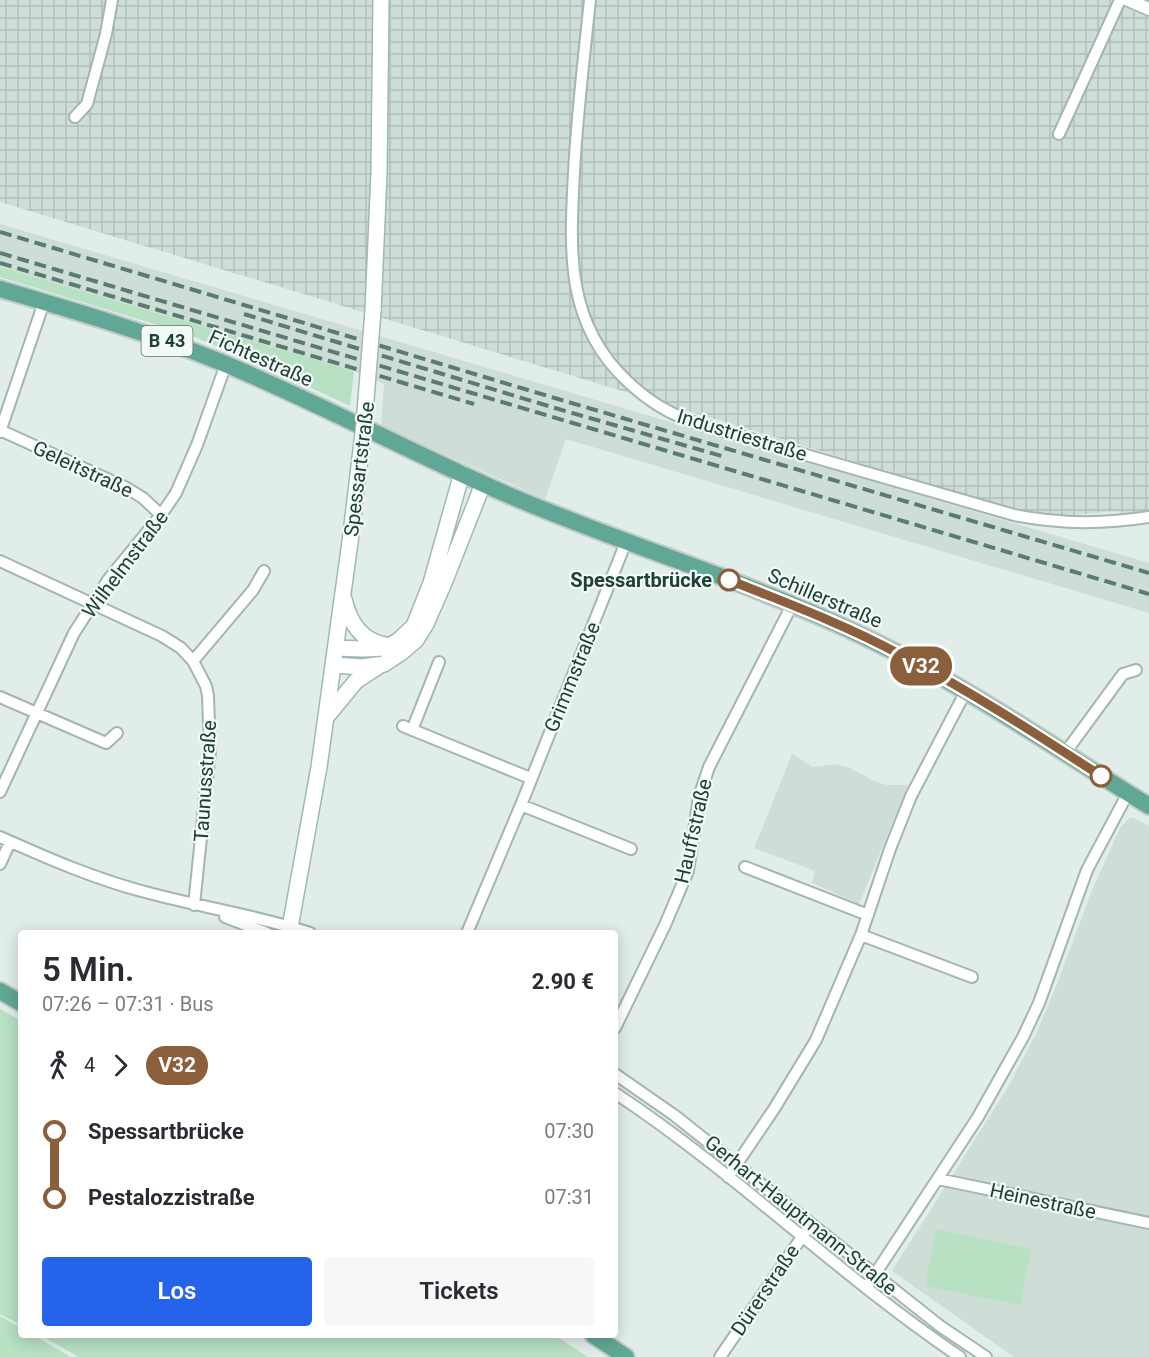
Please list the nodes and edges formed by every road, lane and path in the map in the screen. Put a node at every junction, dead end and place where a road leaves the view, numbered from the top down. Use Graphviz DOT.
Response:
graph roads {
  1 [pos="112,0"];
  2 [pos="381,0"];
  3 [pos="590,0"];
  4 [pos="1120,0"];
  5 [pos="1128,0"];
  6 [pos="1149,9"];
  7 [pos="75,117"];
  8 [pos="1059,134"];
  9 [pos="0,289"];
  10 [pos="44,302"];
  11 [pos="226,364"];
  12 [pos="0,431"];
  13 [pos="462,473"];
  14 [pos="483,484"];
  15 [pos="161,515"];
  16 [pos="1149,518"];
  17 [pos="626,542"];
  18 [pos="0,561"];
  19 [pos="264,571"];
  20 [pos="343,593"];
  21 [pos="92,605"];
  22 [pos="792,605"];
  23 [pos="392,645"];
  24 [pos="336,648"];
  25 [pos="193,661"];
  26 [pos="439,662"];
  27 [pos="384,664"];
  28 [pos="334,665"];
  29 [pos="1136,670"];
  30 [pos="966,691"];
  31 [pos="0,697"];
  32 [pos="36,713"];
  33 [pos="326,718"];
  34 [pos="117,733"];
  35 [pos="1065,753"];
  36 [pos="530,778"];
  37 [pos="0,792"];
  38 [pos="1128,793"];
  39 [pos="521,805"];
  40 [pos="1149,806"];
  41 [pos="5,839"];
  42 [pos="631,849"];
  43 [pos="0,864"];
  44 [pos="745,867"];
  45 [pos="194,905"];
  46 [pos="868,915"];
  47 [pos="259,930"];
  48 [pos="290,930"];
  49 [pos="468,930"];
  50 [pos="861,935"];
  51 [pos="972,977"];
  52 [pos="0,991"];
  53 [pos="18,1001"];
  54 [pos="618,1022"];
  55 [pos="618,1076"];
  56 [pos="618,1095"];
  57 [pos="737,1164"];
  58 [pos="728,1177"];
  59 [pos="938,1179"];
  60 [pos="1149,1223"];
  61 [pos="811,1224"];
  62 [pos="802,1236"];
  63 [pos="875,1275"];
  64 [pos="866,1288"];
  65 [pos="598,1338"];
  66 [pos="626,1357"];
  67 [pos="720,1357"];
  68 [pos="960,1357"];
  69 [pos="986,1357"];
  1 -- 7 [label="street"];
  2 -- 20 [label="main road, Spessartstraße, bridge"];
  3 -- 16 [label="street, Industriestraße"];
  4 -- 8 [label="street"];
  5 -- 6 [label="street"];
  9 -- 10 [label="main road, Fichtestraße / B 43"];
  10 -- 11 [label="main road, Fichtestraße / B 43"];
  10 -- 12 [label="street"];
  11 -- 13 [label="main road, Fichtestraße / B 43"];
  11 -- 15 [label="street, Wilhelmstraße"];
  12 -- 15 [label="street, Geleitstraße"];
  13 -- 14 [label="main road, Schillerstraße / B 43"];
  13 -- 23 [label="main road"];
  14 -- 17 [label="main road, Schillerstraße / B 43"];
  14 -- 27 [label="main road"];
  15 -- 21 [label="street, Wilhelmstraße"];
  17 -- 22 [label="main road, Schillerstraße / B 43"];
  17 -- 36 [label="street, Grimmstraße"];
  18 -- 21 [label="street, Taunusstraße"];
  19 -- 25 [label="street"];
  20 -- 23 [label="main road"];
  20 -- 24 [label="main road, Spessartstraße"];
  21 -- 25 [label="street, Taunusstraße"];
  21 -- 32 [label="street, Wilhelmstraße"];
  22 -- 30 [label="main road, Schillerstraße / B 43"];
  22 -- 54 [label="street, Hauffstraße"];
  23 -- 24 [label="main road"];
  24 -- 28 [label="main road, Spessartstraße"];
  25 -- 45 [label="street, Taunusstraße"];
  26 -- 36 [label="street"];
  27 -- 28 [label="main road"];
  27 -- 33 [label="main road"];
  28 -- 33 [label="main road, Spessartstraße"];
  29 -- 35 [label="street"];
  30 -- 35 [label="main road, Schillerstraße / B 43"];
  30 -- 46 [label="street"];
  31 -- 32 [label="street"];
  32 -- 34 [label="street"];
  32 -- 37 [label="street, Wilhelmstraße"];
  33 -- 48 [label="main road, Spessartstraße"];
  35 -- 38 [label="main road, Schillerstraße / B 43"];
  36 -- 39 [label="street, Grimmstraße"];
  38 -- 40 [label="main road, Schillerstraße / B 43"];
  38 -- 59 [label="street"];
  39 -- 42 [label="street"];
  39 -- 49 [label="street, Grimmstraße"];
  41 -- 43 [label="street"];
  41 -- 45 [label="street"];
  44 -- 46 [label="street"];
  45 -- 47 [label="street"];
  45 -- 48 [label="street"];
  46 -- 50 [label="street"];
  50 -- 51 [label="street"];
  50 -- 57 [label="street"];
  52 -- 53 [label="main road"];
  55 -- 57 [label="street, Gerhart-Hauptmann-Straße"];
  56 -- 58 [label="street, Gerhart-Hauptmann-Straße"];
  57 -- 58 [label="street"];
  57 -- 61 [label="street, Gerhart-Hauptmann-Straße"];
  58 -- 62 [label="street, Gerhart-Hauptmann-Straße"];
  59 -- 60 [label="street, Heinestraße"];
  59 -- 63 [label="street"];
  61 -- 62 [label="street, Dürerstraße"];
  61 -- 63 [label="street, Gerhart-Hauptmann-Straße"];
  62 -- 64 [label="street, Gerhart-Hauptmann-Straße"];
  62 -- 67 [label="street, Dürerstraße"];
  63 -- 64 [label="street"];
  63 -- 69 [label="street, Gerhart-Hauptmann-Straße"];
  64 -- 68 [label="street, Gerhart-Hauptmann-Straße"];
  65 -- 66 [label="main road"];
}
